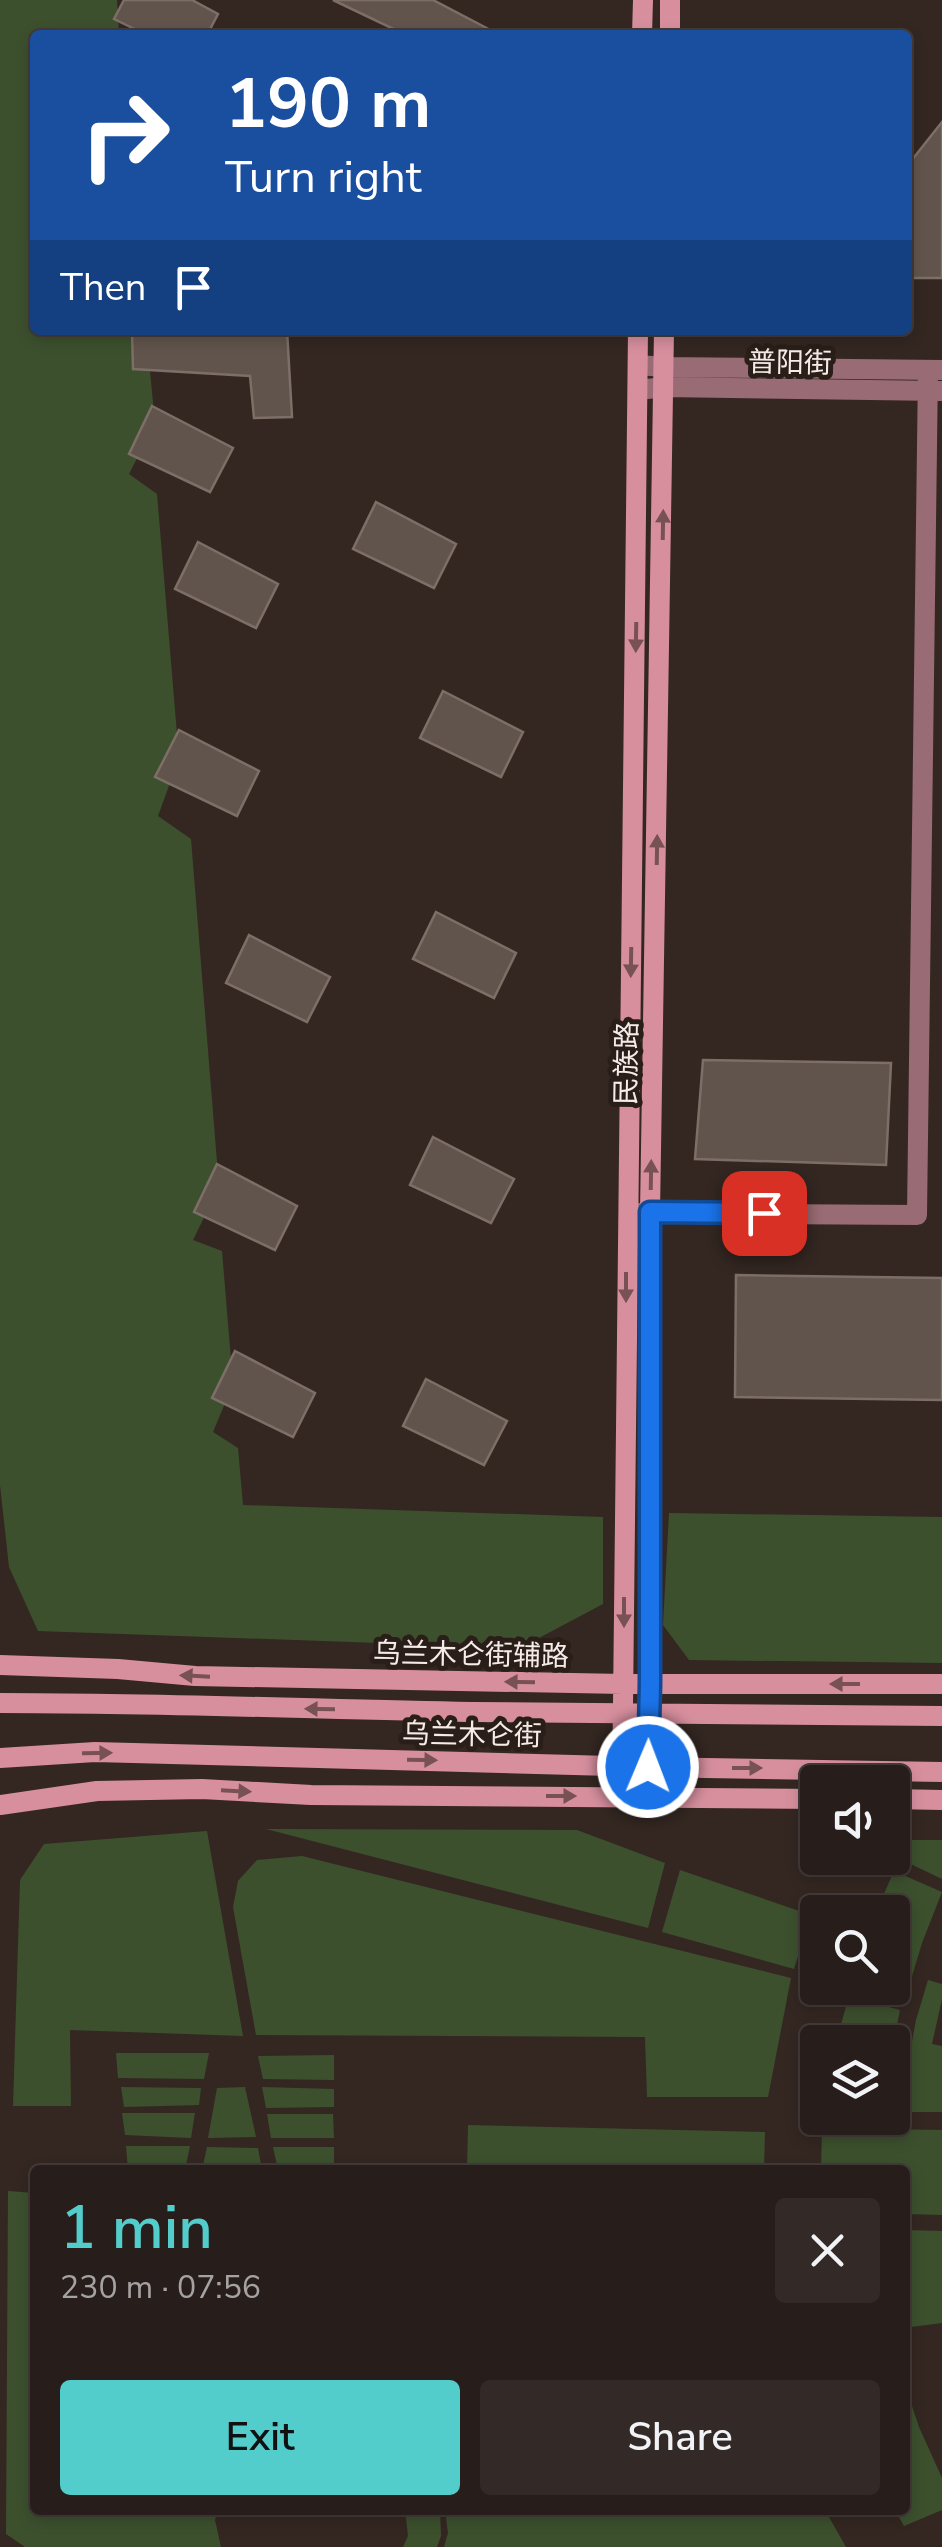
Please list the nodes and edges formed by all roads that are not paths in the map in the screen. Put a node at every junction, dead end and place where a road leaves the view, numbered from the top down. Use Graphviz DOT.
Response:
graph roads {
  1 [pos="643,0"];
  2 [pos="670,0"];
  3 [pos="642,30"];
  4 [pos="670,30"];
  5 [pos="638,335"];
  6 [pos="664,335"];
  7 [pos="638,365"];
  8 [pos="664,377"];
  9 [pos="935,381"];
  10 [pos="638,390"];
  11 [pos="650,1212"];
  12 [pos="627,1214"];
  13 [pos="0,1665"];
  14 [pos="624,1684"];
  15 [pos="650,1684"];
  16 [pos="942,1684"];
  17 [pos="0,1703"];
  18 [pos="650,1713"];
  19 [pos="623,1714"];
  20 [pos="942,1716"];
  21 [pos="0,1758"];
  22 [pos="621,1765"];
  23 [pos="648,1767"];
  24 [pos="942,1772"];
  25 [pos="622,1796"];
  26 [pos="651,1797"];
  27 [pos="800,1798"];
  28 [pos="910,1800"];
  29 [pos="942,1800"];
  30 [pos="0,1805"];
  1 -- 3 [label="street"];
  2 -- 4 [label="street"];
  5 -- 7 [label="street, 民族路"];
  6 -- 8 [label="street, 民族路"];
  7 -- 8 [label="street, 普阳街"];
  7 -- 10 [label="street, 民族路"];
  8 -- 9 [label="street, 普阳街"];
  8 -- 10 [label="street, 普阳街"];
  11 -- 8 [label="street, 民族路, one-way"];
  9 -- 11 [label="street"];
  10 -- 12 [label="street, 民族路, one-way"];
  11 -- 12 [label="street"];
  11 -- 15 [label="street, 民族路"];
  12 -- 14 [label="street, 民族路, one-way"];
  14 -- 13 [label="street, 乌兰木仑街辅路, one-way"];
  14 -- 15 [label="street, 乌兰木仑街辅路"];
  14 -- 19 [label="street, 民族路"];
  16 -- 15 [label="street, 乌兰木仑街辅路, one-way"];
  15 -- 18 [label="street, 民族路"];
  19 -- 17 [label="street, 乌兰木仑街, one-way"];
  18 -- 19 [label="street, 乌兰木仑街"];
  18 -- 20 [label="street, 乌兰木仑街"];
  18 -- 23 [label="street, 民族路"];
  19 -- 22 [label="street, 民族路"];
  21 -- 22 [label="street, 乌兰木仑街, one-way"];
  22 -- 23 [label="street, 乌兰木仑街"];
  22 -- 25 [label="street, 民族路"];
  23 -- 24 [label="street, 乌兰木仑街, one-way"];
  23 -- 26 [label="street, 民族路"];
  25 -- 26 [label="street"];
  30 -- 25 [label="street, one-way"];
  26 -- 27 [label="street"];
  28 -- 29 [label="street"];
}
